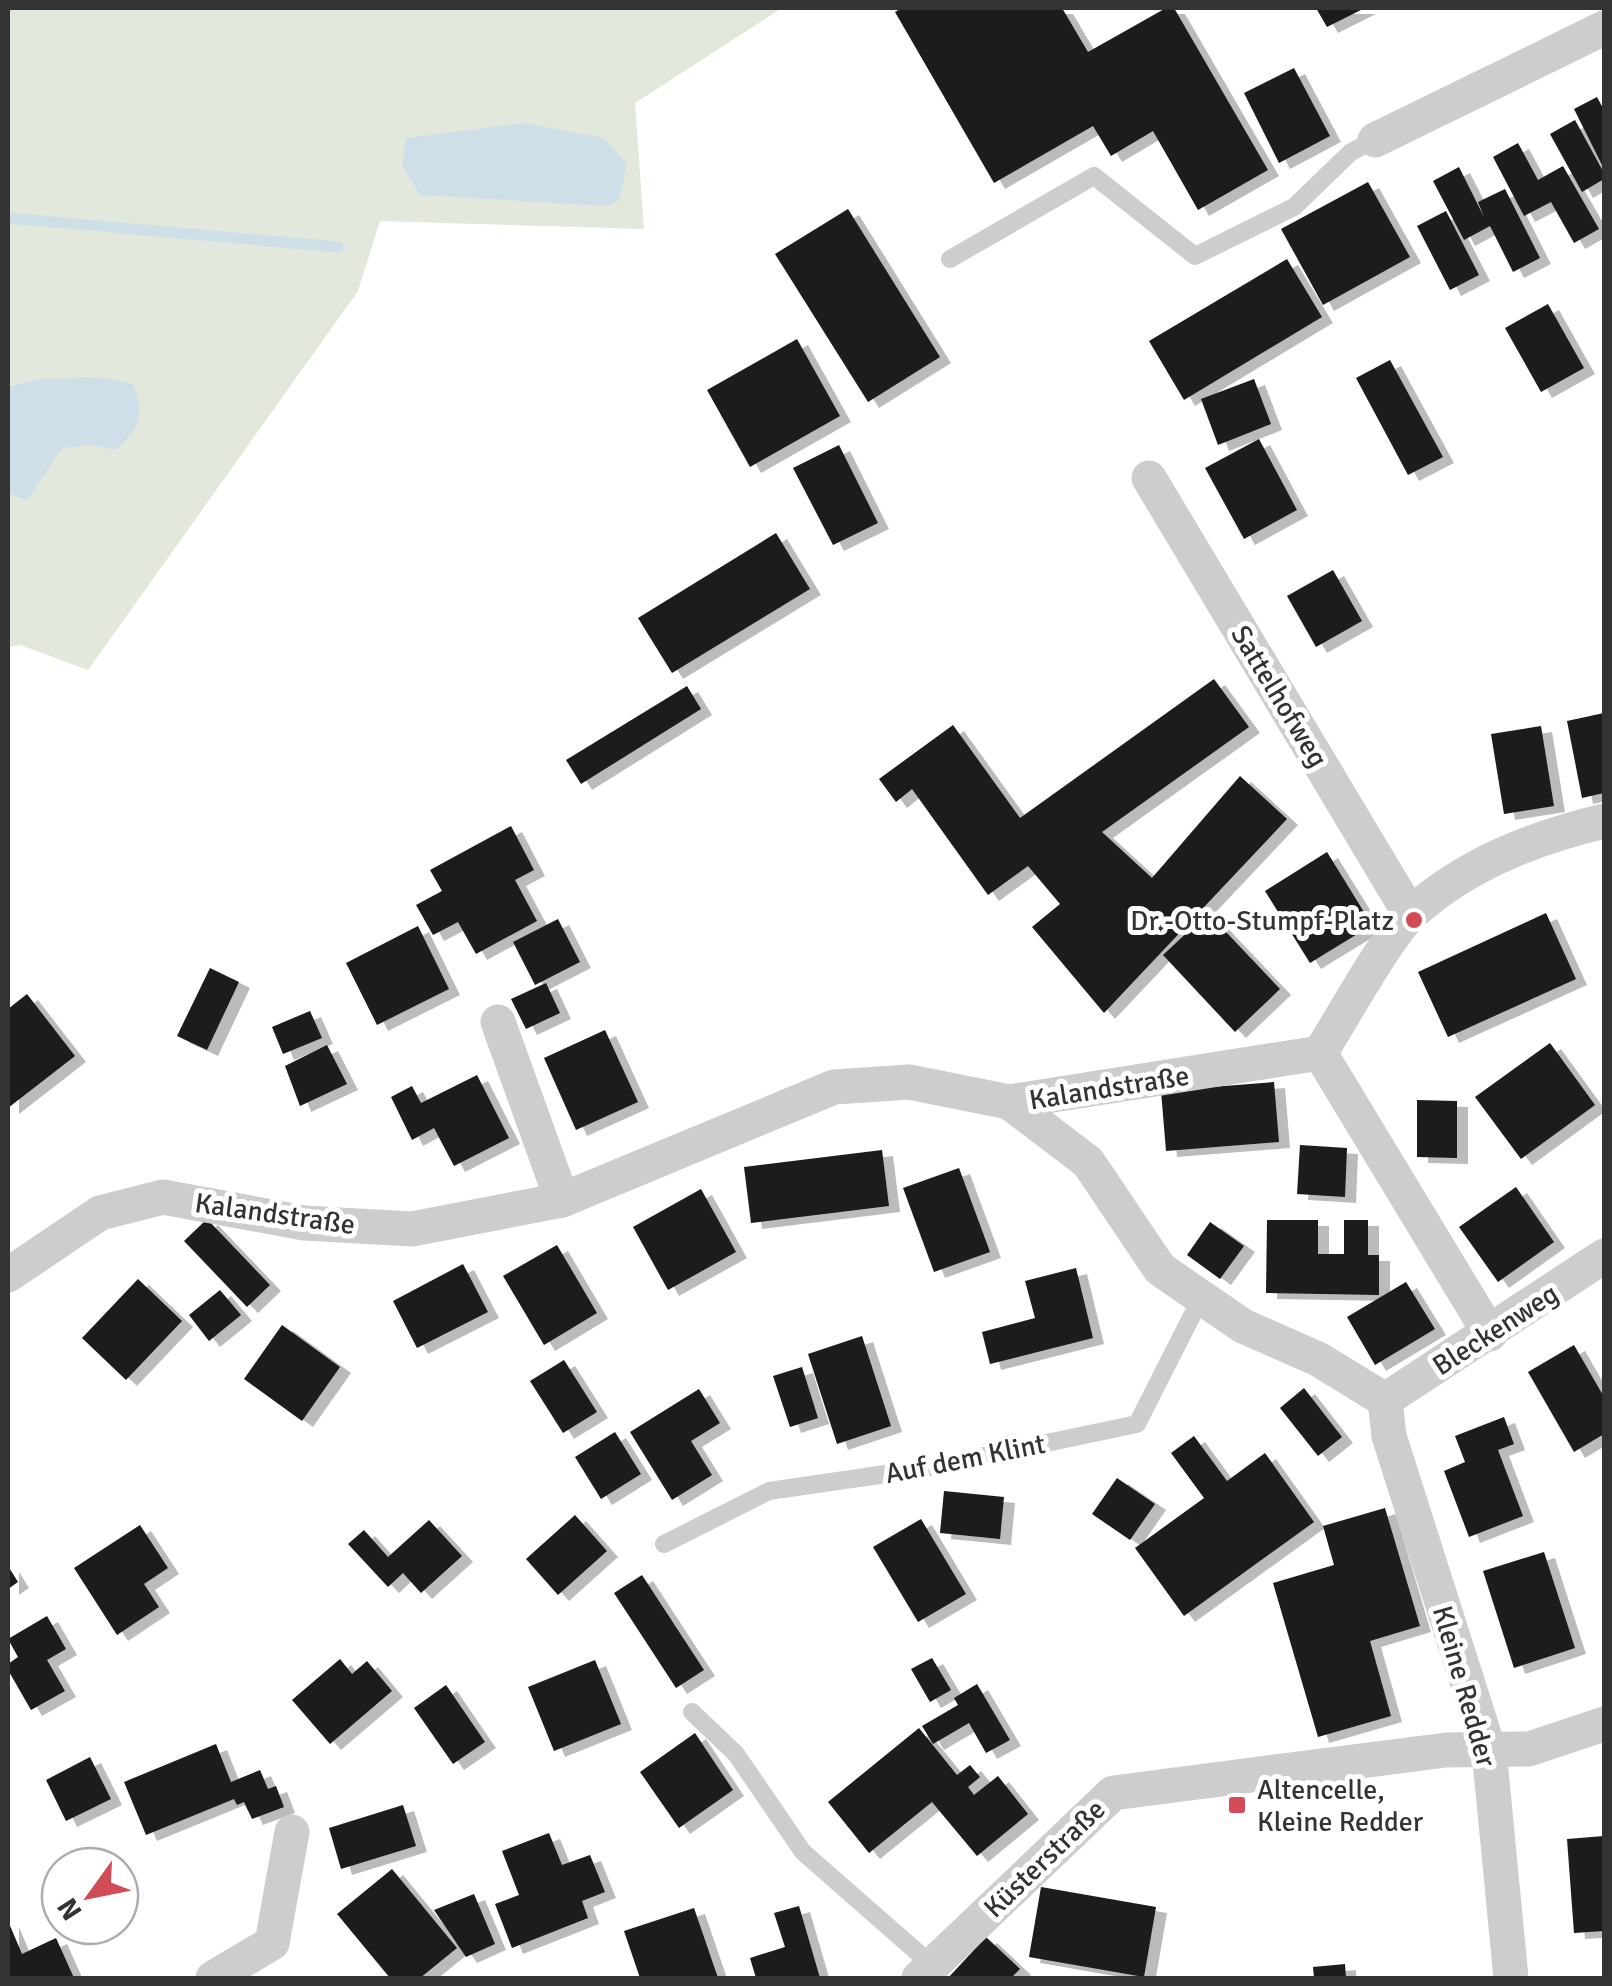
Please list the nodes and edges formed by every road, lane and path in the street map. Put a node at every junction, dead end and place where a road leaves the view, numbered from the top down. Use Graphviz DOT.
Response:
graph roads {
  1 [pos="1604,28"];
  2 [pos="1375,140"];
  3 [pos="950,258"];
  4 [pos="1150,478"];
  5 [pos="1604,821"];
  6 [pos="1410,914"];
  7 [pos="498,1022"];
  8 [pos="1320,1053"];
  9 [pos="1008,1102"];
  10 [pos="562,1200"];
  11 [pos="1604,1256"];
  12 [pos="8,1276"];
  13 [pos="1202,1298"];
  14 [pos="1490,1334"];
  15 [pos="1385,1400"];
  16 [pos="664,1544"];
  17 [pos="692,1712"];
  18 [pos="1604,1724"];
  19 [pos="1489,1750"];
  20 [pos="292,1832"];
  21 [pos="925,1972"];
  22 [pos="213,1978"];
  23 [pos="1511,1978"];
  1 -- 2 [label="street"];
  2 -- 3 [label="lane"];
  4 -- 6 [label="street, Sattelhofweg"];
  5 -- 6 [label="street"];
  6 -- 8 [label="street"];
  7 -- 10 [label="street"];
  8 -- 9 [label="street, Kalandstraße"];
  8 -- 14 [label="street"];
  9 -- 10 [label="street, Kalandstraße"];
  9 -- 13 [label="street"];
  10 -- 12 [label="street, Kalandstraße"];
  11 -- 14 [label="street, Bleckenweg"];
  13 -- 15 [label="street"];
  13 -- 16 [label="lane, Auf dem Klint"];
  14 -- 15 [label="street, Bleckenweg"];
  15 -- 19 [label="street, Kleine Redder"];
  17 -- 21 [label="lane"];
  18 -- 19 [label="street, Küsterstraße"];
  19 -- 21 [label="street, Küsterstraße"];
  19 -- 23 [label="street, Kleine Redder"];
  20 -- 22 [label="street"];
}
